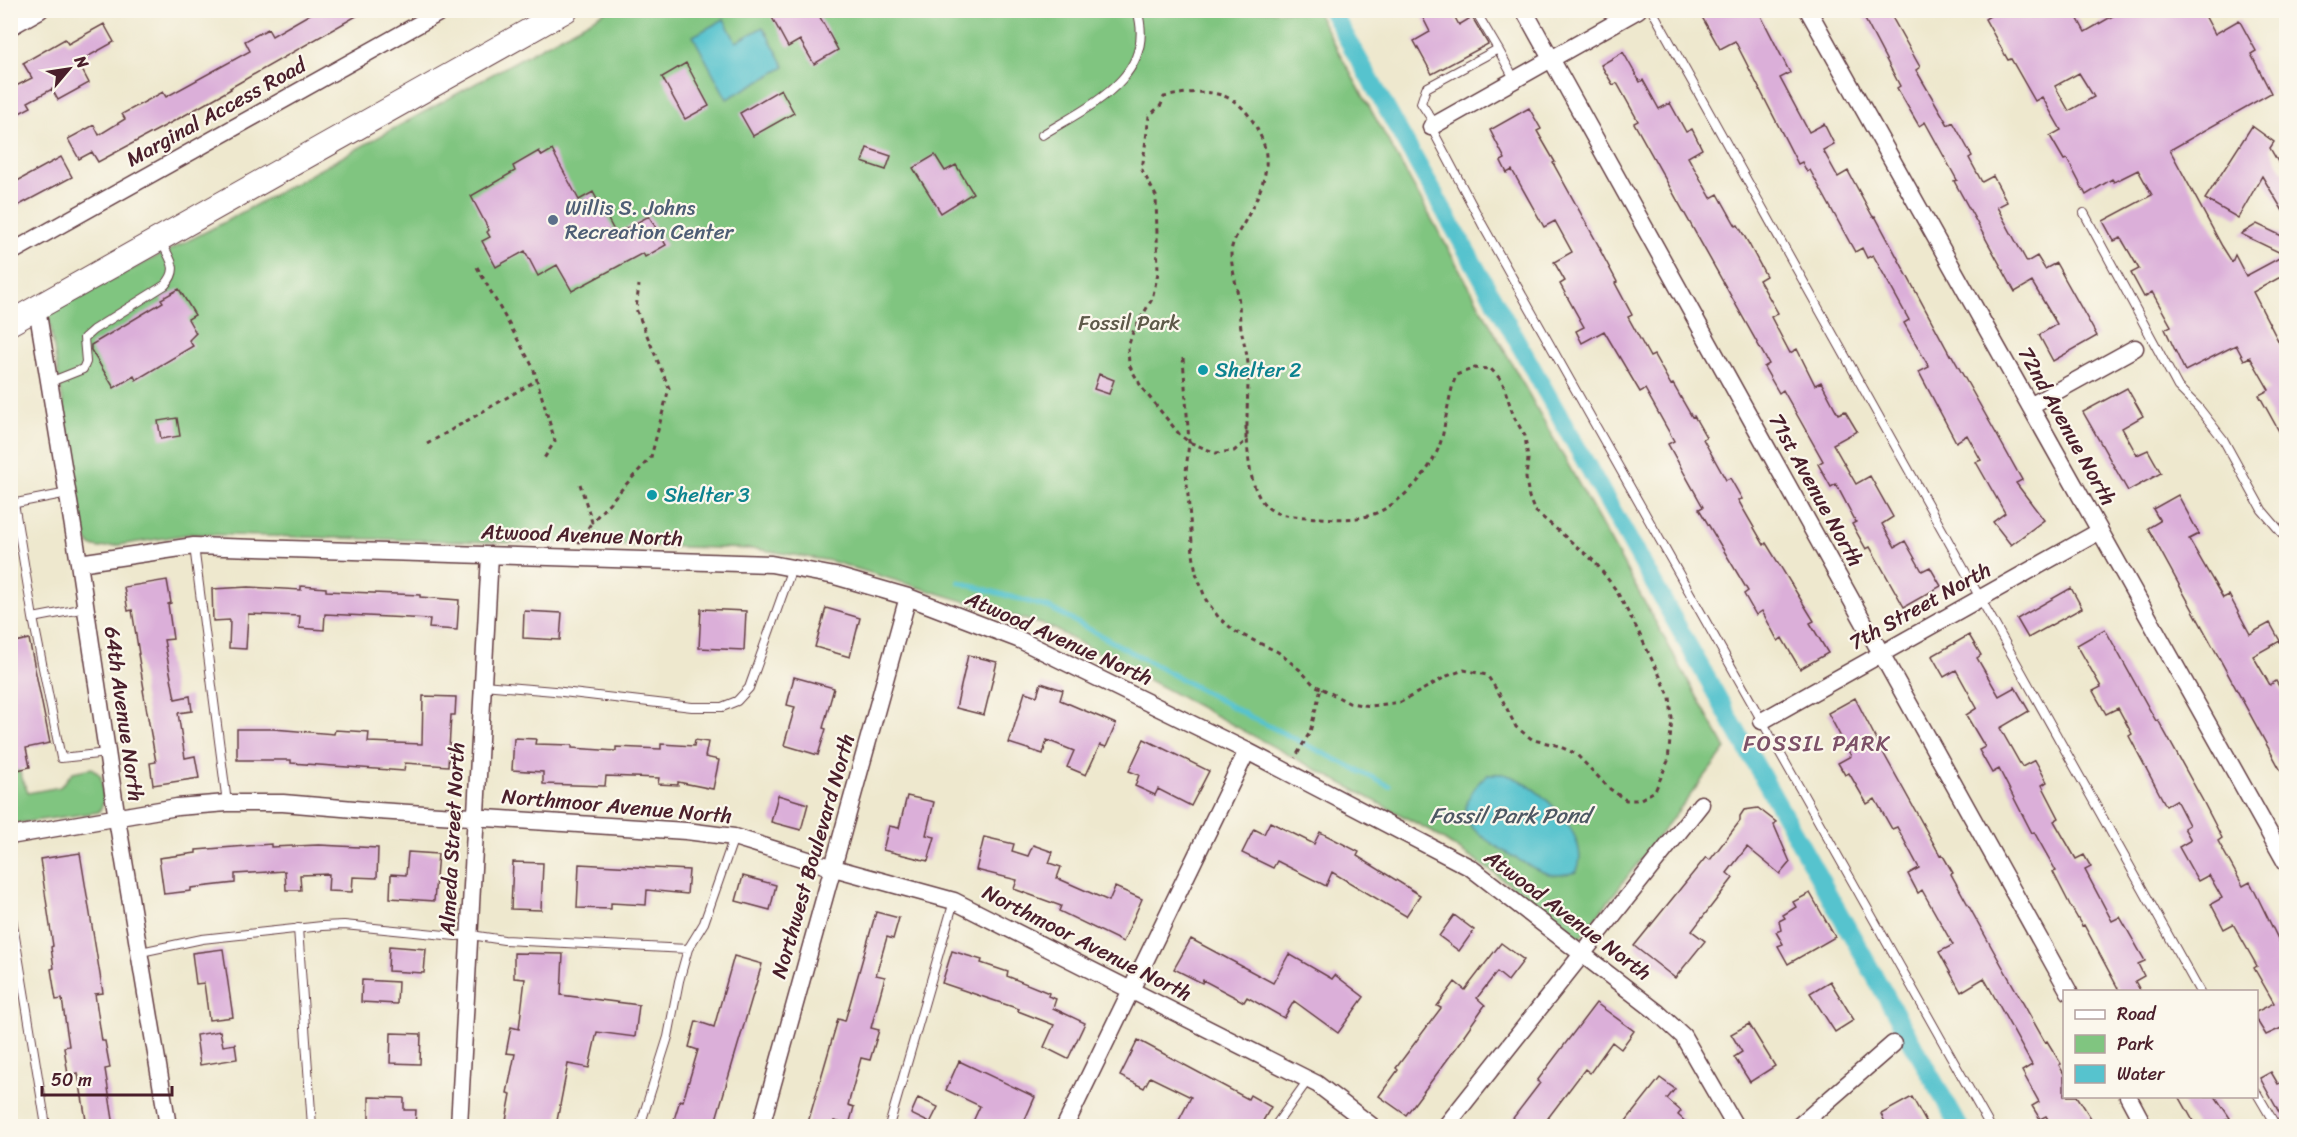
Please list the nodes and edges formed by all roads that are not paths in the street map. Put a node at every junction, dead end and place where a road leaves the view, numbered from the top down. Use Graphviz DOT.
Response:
graph roads {
  1 [pos="40,10"];
  2 [pos="444,10"];
  3 [pos="566,10"];
  4 [pos="1137,10"];
  5 [pos="1475,10"];
  6 [pos="1524,10"];
  7 [pos="1638,10"];
  8 [pos="1652,10"];
  9 [pos="1808,10"];
  10 [pos="15,20"];
  11 [pos="1498,49"];
  12 [pos="1551,59"];
  13 [pos="1515,80"];
  14 [pos="1433,126"];
  15 [pos="1042,135"];
  16 [pos="2084,213"];
  17 [pos="160,239"];
  18 [pos="10,253"];
  19 [pos="37,308"];
  20 [pos="10,323"];
  21 [pos="2135,348"];
  22 [pos="50,382"];
  23 [pos="2030,406"];
  24 [pos="68,492"];
  25 [pos="12,503"];
  26 [pos="2100,531"];
  27 [pos="2286,538"];
  28 [pos="194,546"];
  29 [pos="490,555"];
  30 [pos="79,563"];
  31 [pos="792,568"];
  32 [pos="908,597"];
  33 [pos="1979,599"];
  34 [pos="86,608"];
  35 [pos="33,618"];
  36 [pos="1881,655"];
  37 [pos="483,685"];
  38 [pos="1762,721"];
  39 [pos="1247,751"];
  40 [pos="107,753"];
  41 [pos="227,803"];
  42 [pos="1701,804"];
  43 [pos="475,818"];
  44 [pos="117,819"];
  45 [pos="10,836"];
  46 [pos="734,837"];
  47 [pos="2286,863"];
  48 [pos="834,868"];
  49 [pos="954,901"];
  50 [pos="10,906"];
  51 [pos="298,928"];
  52 [pos="471,935"];
  53 [pos="688,949"];
  54 [pos="141,952"];
  55 [pos="1584,955"];
  56 [pos="1131,990"];
  57 [pos="2068,990"];
  58 [pos="2199,990"];
  59 [pos="1893,1044"];
  60 [pos="1308,1080"];
  61 [pos="2258,1095"];
  62 [pos="2129,1098"];
  63 [pos="46,1126"];
  64 [pos="168,1126"];
  65 [pos="312,1126"];
  66 [pos="459,1126"];
  67 [pos="640,1126"];
  68 [pos="761,1126"];
  69 [pos="889,1126"];
  70 [pos="1065,1126"];
  71 [pos="1275,1126"];
  72 [pos="1372,1126"];
  73 [pos="1446,1126"];
  74 [pos="1735,1126"];
  75 [pos="1799,1126"];
  76 [pos="1990,1126"];
  77 [pos="2144,1126"];
  78 [pos="2276,1126"];
  1 -- 10 [label="street"];
  2 -- 18 [label="street, Marginal Access Road"];
  3 -- 17 [label="main road"];
  4 -- 15 [label="lane"];
  5 -- 11 [label="lane"];
  6 -- 12 [label="street, 71st Avenue North"];
  7 -- 12 [label="street"];
  8 -- 33 [label="lane"];
  9 -- 23 [label="street, 72nd Avenue North"];
  11 -- 13 [label="lane"];
  11 -- 14 [label="lane"];
  12 -- 13 [label="street"];
  12 -- 36 [label="street, 71st Avenue North"];
  13 -- 14 [label="street"];
  14 -- 38 [label="lane"];
  16 -- 27 [label="lane"];
  17 -- 19 [label="main road"];
  17 -- 22 [label="lane"];
  19 -- 20 [label="main road"];
  19 -- 22 [label="street, 64th Avenue North"];
  21 -- 23 [label="street"];
  22 -- 24 [label="street, 64th Avenue North"];
  23 -- 26 [label="street, 72nd Avenue North"];
  24 -- 25 [label="lane"];
  24 -- 30 [label="street, 64th Avenue North"];
  25 -- 35 [label="lane"];
  26 -- 33 [label="street, 7th Street North"];
  26 -- 47 [label="street, 72nd Avenue North"];
  28 -- 29 [label="street, Atwood Avenue North"];
  28 -- 30 [label="street, Atwood Avenue North"];
  28 -- 41 [label="lane"];
  29 -- 31 [label="street, Atwood Avenue North"];
  29 -- 37 [label="street, Almeda Street North"];
  30 -- 34 [label="street, 64th Avenue North"];
  31 -- 32 [label="street, Atwood Avenue North"];
  31 -- 37 [label="lane"];
  32 -- 39 [label="street, Atwood Avenue North"];
  32 -- 48 [label="street, Northwest Boulevard North"];
  33 -- 36 [label="street, 7th Street North"];
  33 -- 58 [label="lane"];
  34 -- 35 [label="lane"];
  34 -- 40 [label="street, 64th Avenue North"];
  35 -- 40 [label="lane"];
  36 -- 38 [label="street, 7th Street North"];
  36 -- 57 [label="street, 71st Avenue North"];
  37 -- 43 [label="street, Almeda Street North"];
  38 -- 76 [label="lane"];
  39 -- 55 [label="street, Atwood Avenue North"];
  39 -- 56 [label="street"];
  40 -- 44 [label="street, 64th Avenue North"];
  41 -- 43 [label="street, Northmoor Avenue North"];
  41 -- 44 [label="street, Northmoor Avenue North"];
  42 -- 55 [label="street"];
  43 -- 46 [label="street, Northmoor Avenue North"];
  43 -- 52 [label="street, Almeda Street North"];
  44 -- 45 [label="street, Northmoor Avenue North"];
  44 -- 54 [label="street, 64th Avenue North"];
  46 -- 48 [label="street, Northmoor Avenue North"];
  46 -- 53 [label="lane"];
  48 -- 49 [label="street, Northmoor Avenue North"];
  48 -- 68 [label="street, Northwest Boulevard North"];
  49 -- 56 [label="street, Northmoor Avenue North"];
  49 -- 69 [label="lane"];
  50 -- 63 [label="lane"];
  51 -- 52 [label="lane"];
  51 -- 54 [label="lane"];
  51 -- 65 [label="lane"];
  52 -- 53 [label="lane"];
  52 -- 66 [label="street, Almeda Street North"];
  53 -- 67 [label="lane"];
  54 -- 64 [label="street, 64th Avenue North"];
  55 -- 73 [label="street"];
  55 -- 74 [label="street, Atwood Avenue North"];
  56 -- 60 [label="street, Northmoor Avenue North"];
  56 -- 70 [label="street"];
  59 -- 75 [label="street"];
  60 -- 71 [label="lane"];
  60 -- 72 [label="street, Northmoor Avenue North"];
  61 -- 78 [label="lane"];
  62 -- 77 [label="street"];
}
